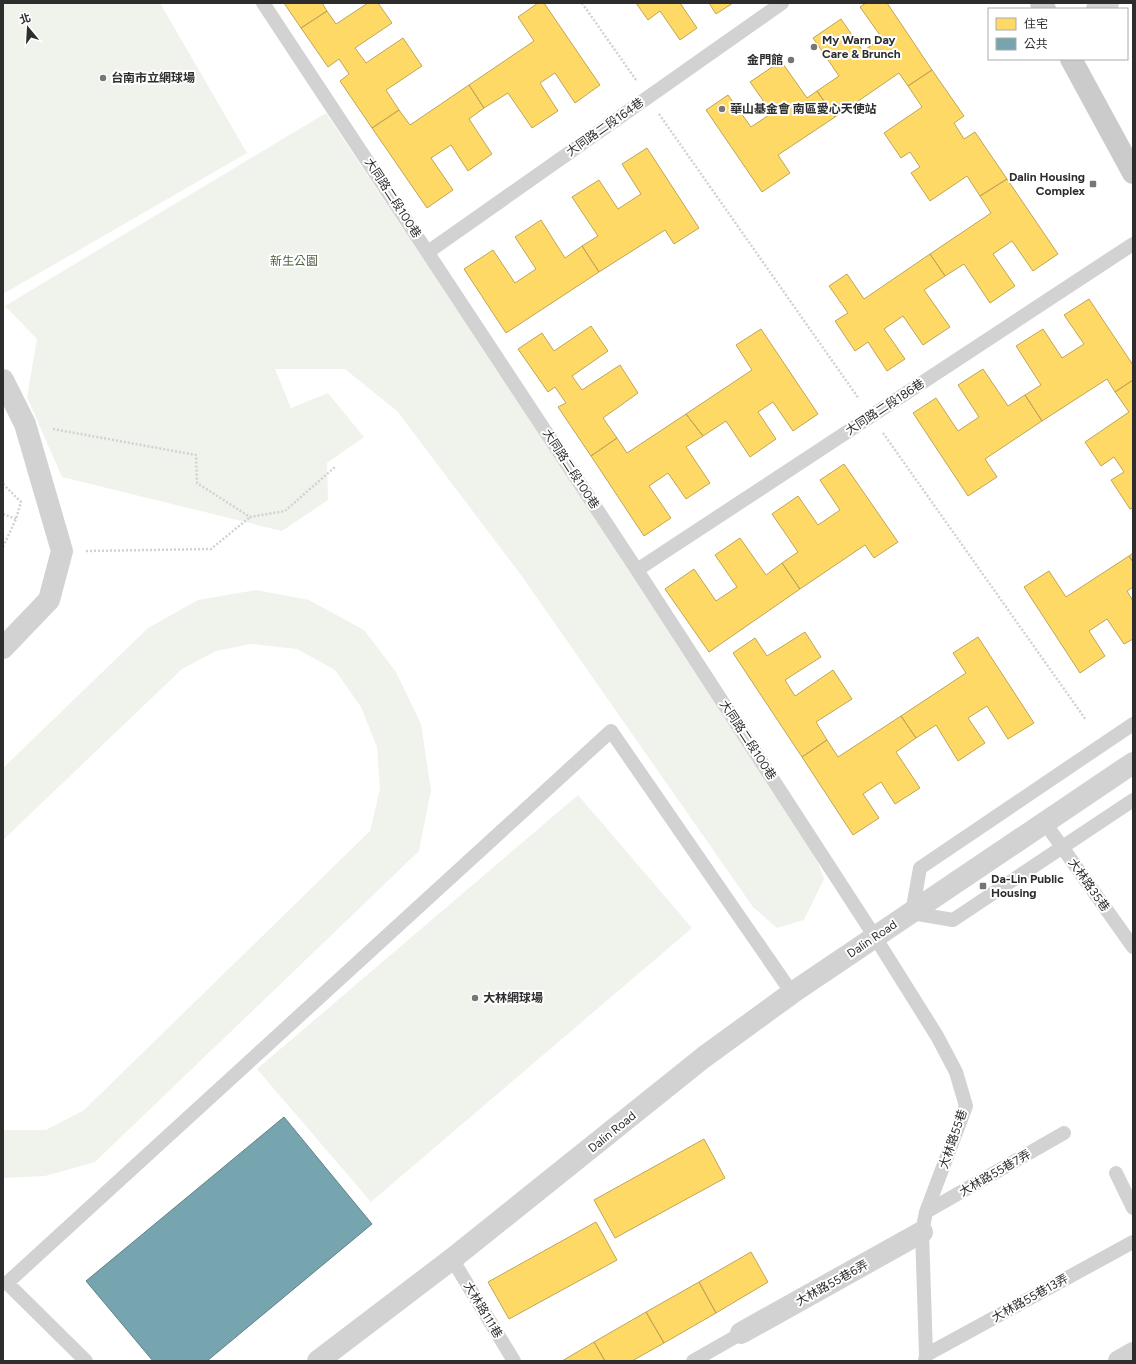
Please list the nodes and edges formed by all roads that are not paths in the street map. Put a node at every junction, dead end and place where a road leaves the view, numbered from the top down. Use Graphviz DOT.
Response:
graph roads {
  1 [pos="263,3"];
  2 [pos="782,3"];
  3 [pos="1108,3"];
  4 [pos="1099,8"];
  5 [pos="1072,60"];
  6 [pos="1133,173"];
  7 [pos="1133,244"];
  8 [pos="428,252"];
  9 [pos="3,380"];
  10 [pos="637,570"];
  11 [pos="3,648"];
  12 [pos="1133,724"];
  13 [pos="1133,764"];
  14 [pos="1133,800"];
  15 [pos="1045,823"];
  16 [pos="1062,847"];
  17 [pos="912,913"];
  18 [pos="875,937"];
  19 [pos="1133,947"];
  20 [pos="792,993"];
  21 [pos="1064,1133"];
  22 [pos="1116,1173"];
  23 [pos="1133,1208"];
  24 [pos="924,1222"];
  25 [pos="1133,1242"];
  26 [pos="452,1259"];
  27 [pos="5,1280"];
  28 [pos="738,1335"];
  29 [pos="1133,1353"];
  30 [pos="926,1358"];
  31 [pos="86,1361"];
  32 [pos="318,1361"];
  33 [pos="514,1361"];
  34 [pos="693,1361"];
  35 [pos="1119,1361"];
  1 -- 8 [label="lane, 大同路二段100巷"];
  2 -- 8 [label="lane, 大同路二段164巷"];
  3 -- 4 [label="street"];
  5 -- 6 [label="street"];
  7 -- 10 [label="lane, 大同路二段186巷"];
  8 -- 10 [label="lane, 大同路二段100巷"];
  9 -- 11 [label="street"];
  10 -- 18 [label="lane, 大同路二段100巷"];
  12 -- 17 [label="lane"];
  13 -- 15 [label="street, Dalin Road"];
  14 -- 16 [label="lane"];
  15 -- 16 [label="lane, 大林路35巷"];
  15 -- 17 [label="street, Dalin Road"];
  16 -- 17 [label="lane"];
  16 -- 19 [label="lane, 大林路35巷"];
  17 -- 18 [label="street, Dalin Road"];
  18 -- 20 [label="street, Dalin Road"];
  18 -- 24 [label="lane, 大林路55巷"];
  20 -- 26 [label="street, Dalin Road"];
  20 -- 27 [label="lane"];
  21 -- 24 [label="lane, 大林路55巷7弄"];
  22 -- 23 [label="lane"];
  24 -- 28 [label="street, 大林路55巷6弄"];
  24 -- 30 [label="lane, 大林路55巷"];
  25 -- 30 [label="lane, 大林路55巷13弄"];
  26 -- 32 [label="street, Dalin Road"];
  26 -- 33 [label="lane, 大林路111巷"];
  27 -- 31 [label="lane"];
  28 -- 34 [label="lane"];
  29 -- 35 [label="street"];
}
